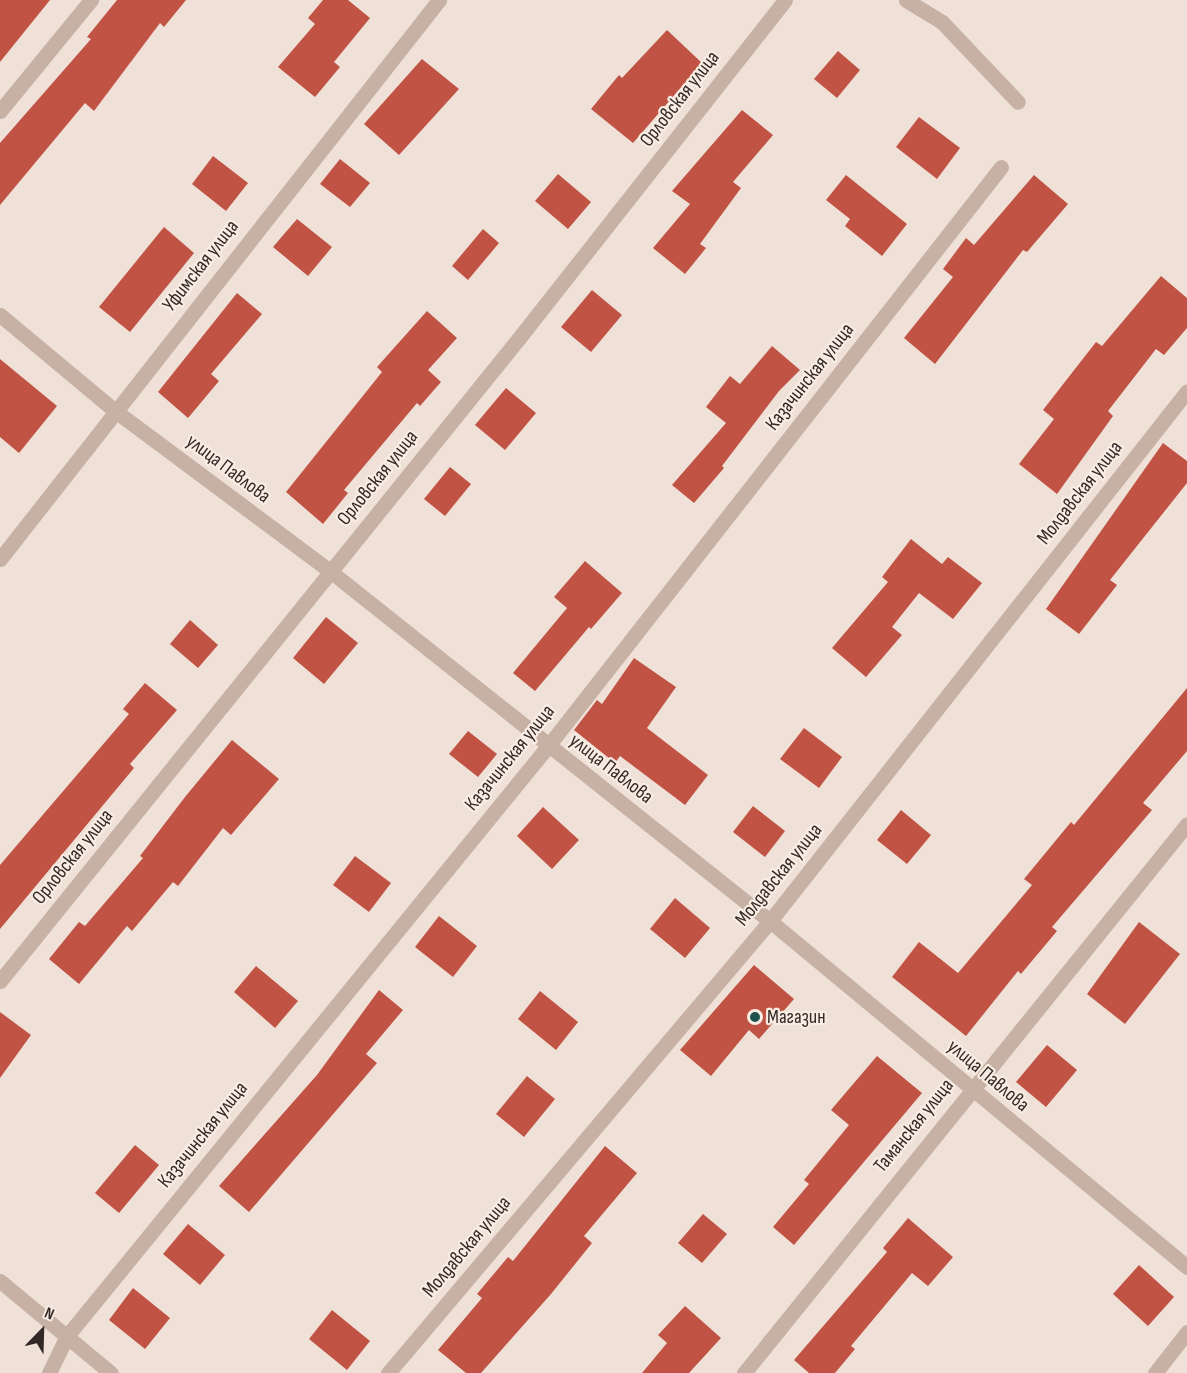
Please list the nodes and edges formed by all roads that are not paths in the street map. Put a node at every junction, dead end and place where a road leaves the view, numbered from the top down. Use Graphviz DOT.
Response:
graph roads {
  1 [pos="91,0"];
  2 [pos="439,0"];
  3 [pos="784,0"];
  4 [pos="906,0"];
  5 [pos="1018,102"];
  6 [pos="0,111"];
  7 [pos="1001,167"];
  8 [pos="0,315"];
  9 [pos="1187,391"];
  10 [pos="114,410"];
  11 [pos="0,559"];
  12 [pos="330,571"];
  13 [pos="548,746"];
  14 [pos="1187,824"];
  15 [pos="770,921"];
  16 [pos="0,981"];
  17 [pos="970,1088"];
  18 [pos="1187,1267"];
  19 [pos="0,1281"];
  20 [pos="1187,1332"];
  21 [pos="67,1336"];
  22 [pos="49,1373"];
  23 [pos="111,1373"];
  24 [pos="388,1373"];
  25 [pos="744,1373"];
  26 [pos="1155,1373"];
  1 -- 6 [label="street"];
  2 -- 10 [label="street, Уфимская улица"];
  3 -- 12 [label="street, Орловская улица"];
  4 -- 5 [label="street"];
  7 -- 13 [label="street, Казачинская улица"];
  8 -- 10 [label="street, улица Павлова"];
  9 -- 15 [label="street, Молдавская улица"];
  10 -- 11 [label="street, Уфимская улица"];
  10 -- 12 [label="street, улица Павлова"];
  12 -- 13 [label="street, улица Павлова"];
  12 -- 16 [label="street, Орловская улица"];
  13 -- 15 [label="street, улица Павлова"];
  13 -- 21 [label="street, Казачинская улица"];
  14 -- 17 [label="street, Таманская улица"];
  15 -- 17 [label="street, улица Павлова"];
  15 -- 24 [label="street, Молдавская улица"];
  17 -- 18 [label="street, улица Павлова"];
  17 -- 25 [label="street, Таманская улица"];
  19 -- 21 [label="street"];
  20 -- 26 [label="street"];
  21 -- 22 [label="street, Казачинская улица"];
  21 -- 23 [label="street"];
}
